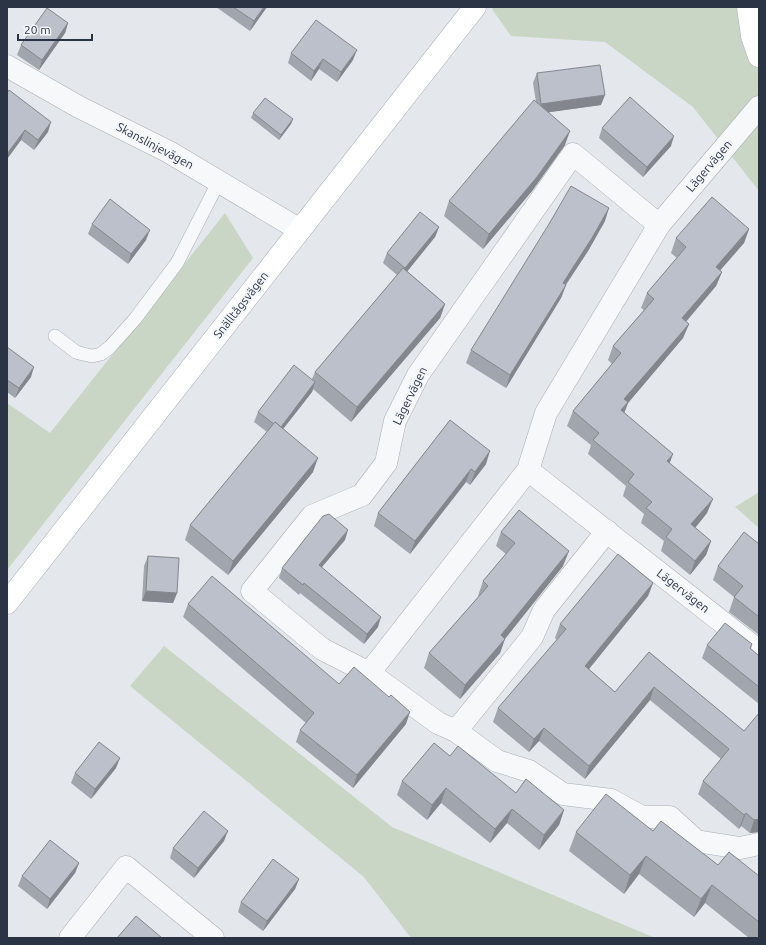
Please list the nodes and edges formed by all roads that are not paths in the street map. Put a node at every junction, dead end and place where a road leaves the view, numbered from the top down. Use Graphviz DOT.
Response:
graph roads {
  1 [pos="475,7"];
  2 [pos="748,7"];
  3 [pos="759,56"];
  4 [pos="7,66"];
  5 [pos="759,107"];
  6 [pos="219,181"];
  7 [pos="659,225"];
  8 [pos="300,230"];
  9 [pos="55,336"];
  10 [pos="528,470"];
  11 [pos="606,531"];
  12 [pos="7,603"];
  13 [pos="759,651"];
  14 [pos="369,673"];
  15 [pos="456,731"];
  16 [pos="759,844"];
  17 [pos="70,938"];
  18 [pos="213,938"];
  1 -- 8 [label="street, Snälltågsvägen"];
  2 -- 3 [label="street"];
  4 -- 6 [label="street, Skanslinjevägen"];
  5 -- 7 [label="street, Lägervägen"];
  6 -- 8 [label="street, Skanslinjevägen"];
  6 -- 9 [label="lane"];
  7 -- 10 [label="street, Lägervägen"];
  7 -- 14 [label="street, Lägervägen"];
  8 -- 12 [label="street, Snälltågsvägen"];
  10 -- 11 [label="street, Lägervägen"];
  10 -- 14 [label="street, Lägervägen"];
  11 -- 13 [label="street, Lägervägen"];
  11 -- 15 [label="street"];
  14 -- 15 [label="street, Lägervägen"];
  15 -- 16 [label="street, Lägervägen"];
  17 -- 18 [label="street"];
}
